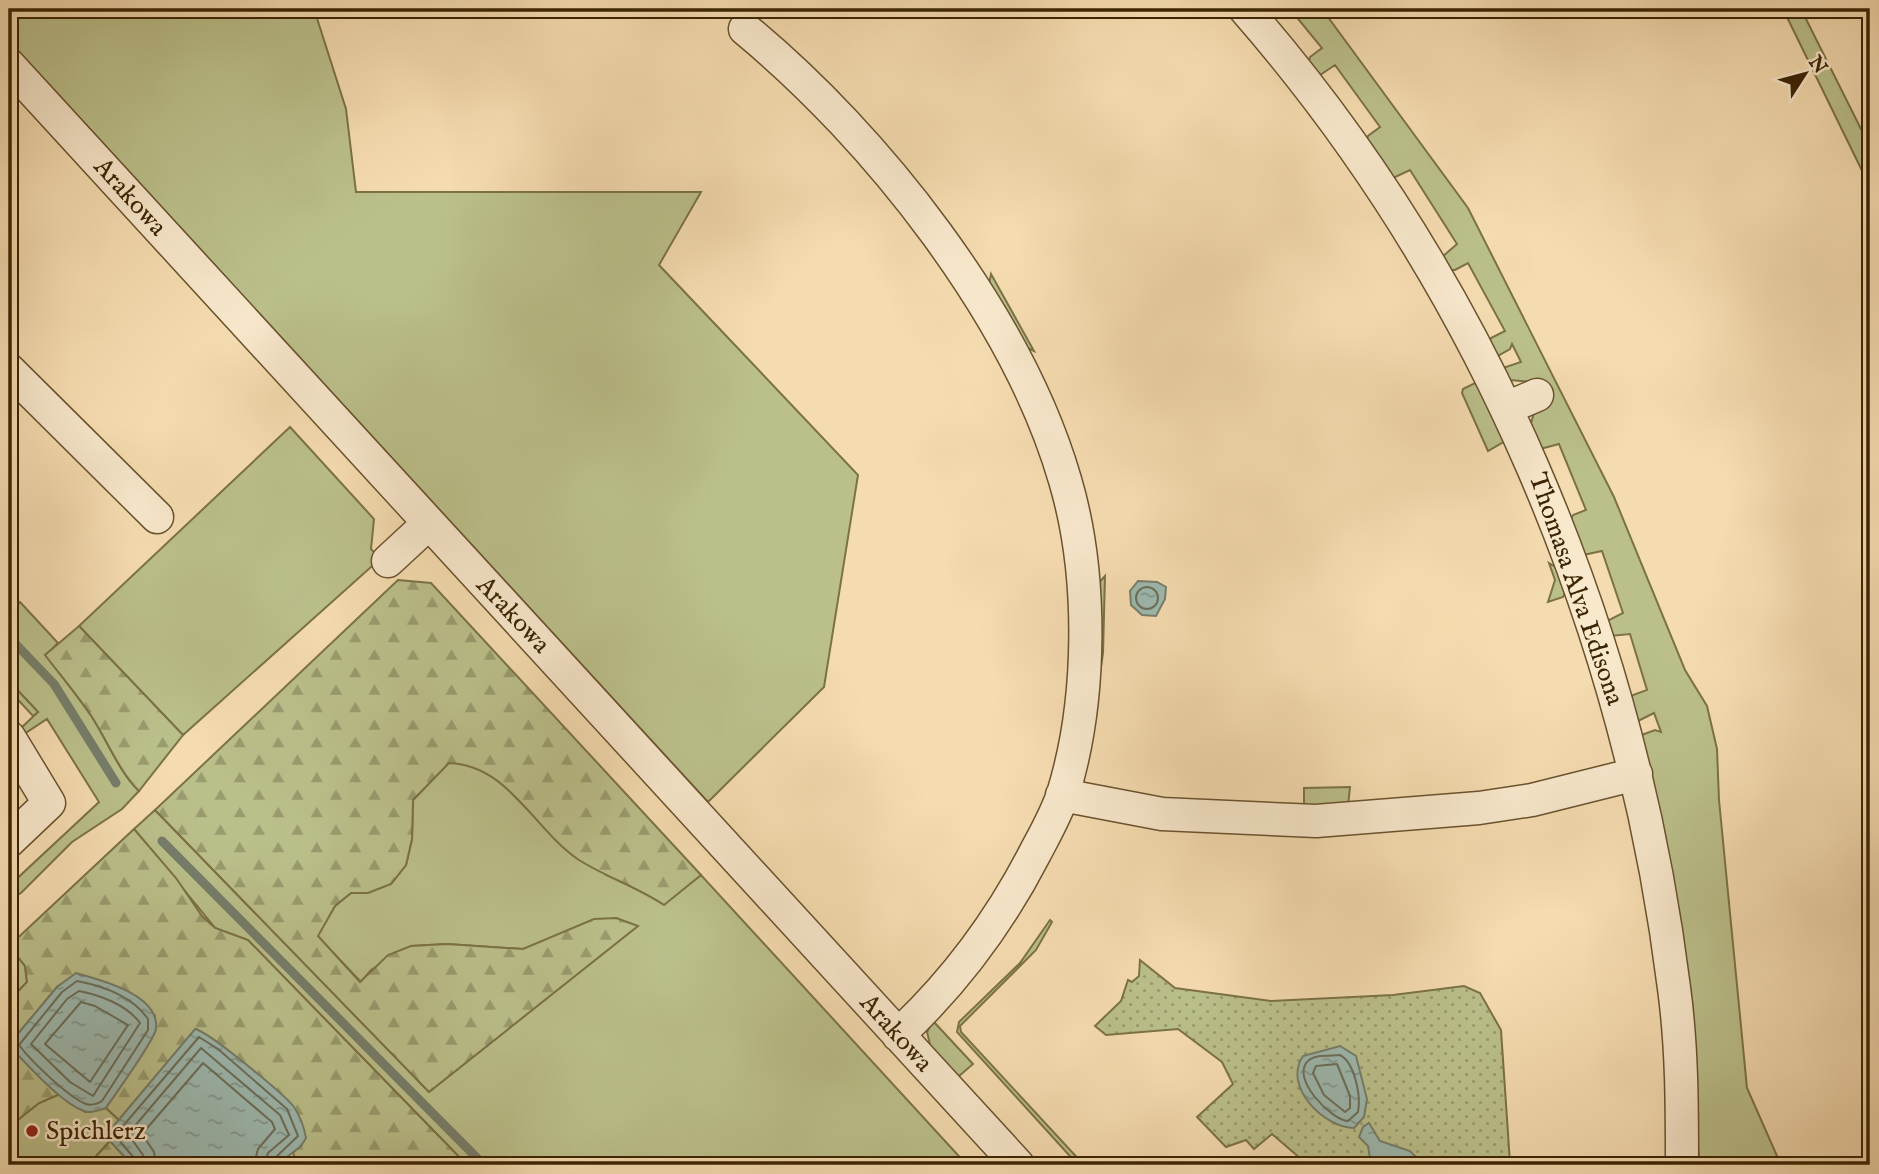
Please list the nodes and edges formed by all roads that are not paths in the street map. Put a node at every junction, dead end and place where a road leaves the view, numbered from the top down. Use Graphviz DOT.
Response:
graph roads {
  1 [pos="1245,9"];
  2 [pos="745,29"];
  3 [pos="9,65"];
  4 [pos="9,370"];
  5 [pos="1537,395"];
  6 [pos="1507,408"];
  7 [pos="156,517"];
  8 [pos="429,523"];
  9 [pos="388,561"];
  10 [pos="9,737"];
  11 [pos="1636,774"];
  12 [pos="1062,795"];
  13 [pos="9,841"];
  14 [pos="898,1035"];
  15 [pos="1017,1165"];
  16 [pos="1682,1165"];
  1 -- 6 [label="street, Thomasa Alva Edisona"];
  2 -- 12 [label="street"];
  3 -- 8 [label="street, Arakowa"];
  4 -- 7 [label="street"];
  5 -- 6 [label="street"];
  6 -- 11 [label="street, Thomasa Alva Edisona"];
  8 -- 9 [label="street"];
  8 -- 14 [label="street, Arakowa"];
  10 -- 13 [label="street"];
  11 -- 12 [label="street"];
  11 -- 16 [label="street, Thomasa Alva Edisona"];
  12 -- 14 [label="street"];
  14 -- 15 [label="street, Arakowa"];
}
